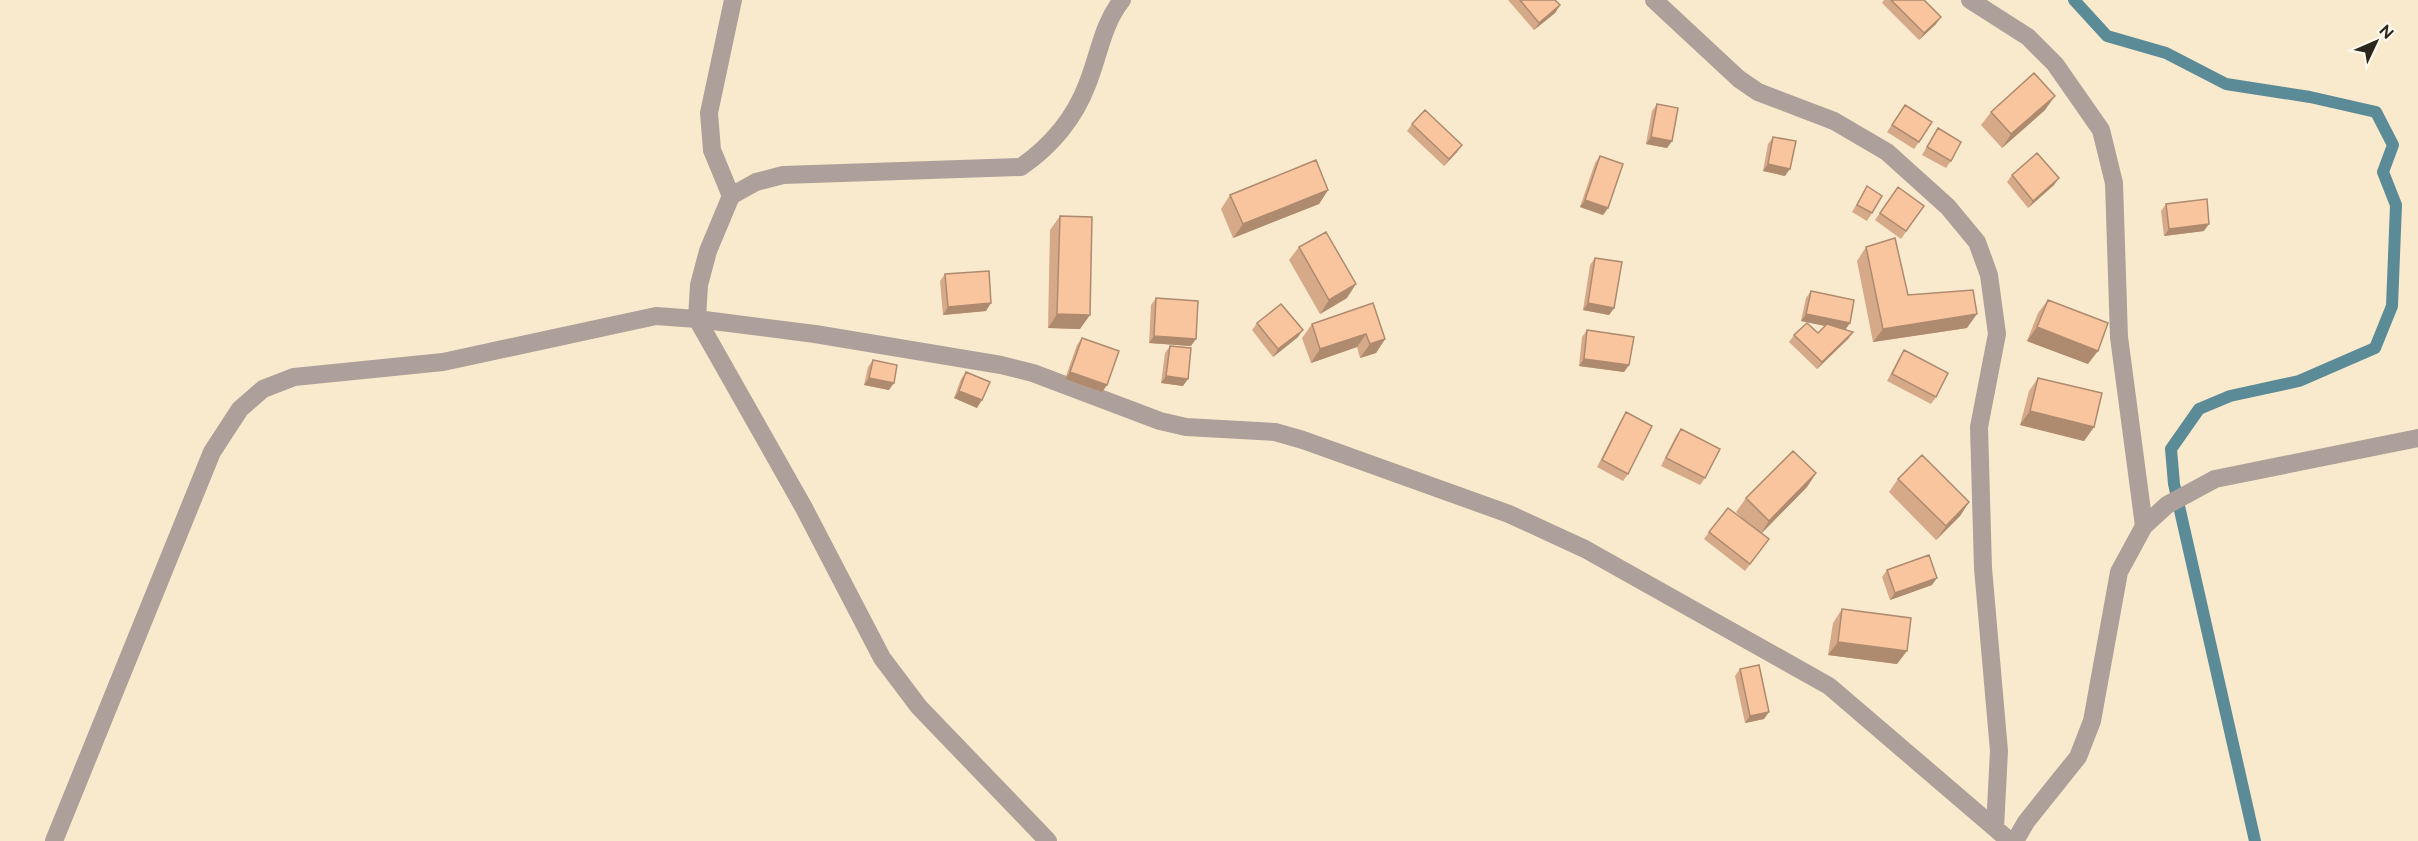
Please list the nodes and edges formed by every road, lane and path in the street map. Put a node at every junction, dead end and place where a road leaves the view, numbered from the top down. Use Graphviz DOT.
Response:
graph roads {
  1 [pos="733,0"];
  2 [pos="1122,0"];
  3 [pos="1654,0"];
  4 [pos="1970,0"];
  5 [pos="730,196"];
  6 [pos="698,319"];
  7 [pos="2418,438"];
  8 [pos="2144,526"];
  9 [pos="1995,828"];
  10 [pos="54,841"];
  11 [pos="1048,841"];
  12 [pos="2010,841"];
  13 [pos="2015,841"];
  1 -- 5 [label="street"];
  2 -- 5 [label="street"];
  3 -- 9 [label="street"];
  4 -- 8 [label="street"];
  5 -- 6 [label="street"];
  6 -- 9 [label="street"];
  6 -- 10 [label="street"];
  6 -- 11 [label="street"];
  7 -- 8 [label="street"];
  8 -- 13 [label="street"];
  9 -- 12 [label="street"];
}
